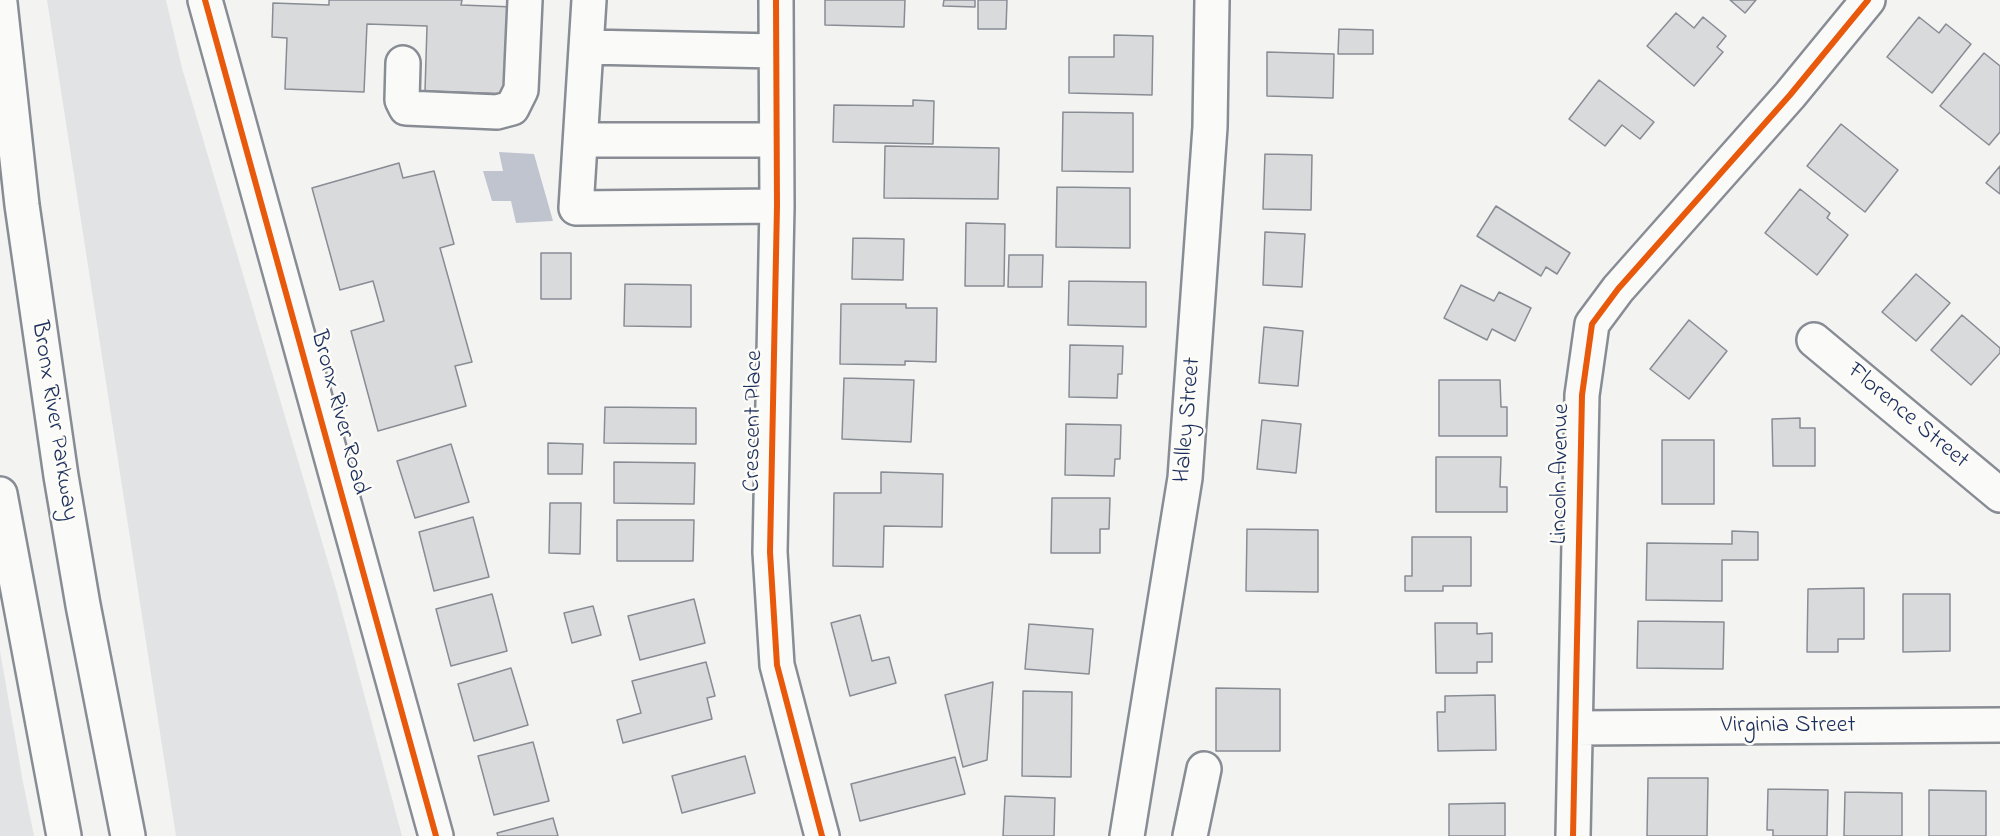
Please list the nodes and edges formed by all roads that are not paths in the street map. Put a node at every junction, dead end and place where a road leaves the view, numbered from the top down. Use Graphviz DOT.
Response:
graph roads {
  1 [pos="16,0"];
  2 [pos="205,0"];
  3 [pos="525,0"];
  4 [pos="589,0"];
  5 [pos="776,0"];
  6 [pos="1212,0"];
  7 [pos="1868,0"];
  8 [pos="0,3"];
  9 [pos="587,47"];
  10 [pos="776,51"];
  11 [pos="404,63"];
  12 [pos="7,74"];
  13 [pos="581,140"];
  14 [pos="776,140"];
  15 [pos="777,206"];
  16 [pos="1815,340"];
  17 [pos="0,494"];
  18 [pos="2000,495"];
  19 [pos="2000,725"];
  20 [pos="1576,728"];
  21 [pos="1204,769"];
  22 [pos="64,836"];
  23 [pos="128,836"];
  24 [pos="436,836"];
  25 [pos="822,836"];
  26 [pos="1127,836"];
  27 [pos="1190,836"];
  28 [pos="1573,836"];
  1 -- 12 [label="main road"];
  2 -- 24 [label="main road, Bronx River Road"];
  3 -- 11 [label="main road"];
  4 -- 9 [label="main road"];
  5 -- 10 [label="main road, Crescent Place"];
  6 -- 26 [label="main road, Halley Street"];
  7 -- 20 [label="main road, Lincoln Avenue"];
  8 -- 12 [label="main road, Bronx River Parkway"];
  9 -- 10 [label="main road"];
  9 -- 13 [label="main road"];
  10 -- 14 [label="main road, Crescent Place"];
  12 -- 23 [label="main road, Bronx River Parkway"];
  13 -- 14 [label="main road"];
  13 -- 15 [label="main road"];
  14 -- 15 [label="main road, Crescent Place"];
  15 -- 25 [label="main road, Crescent Place"];
  16 -- 18 [label="main road, Florence Street"];
  17 -- 22 [label="main road"];
  19 -- 20 [label="main road, Virginia Street"];
  20 -- 28 [label="main road, Lincoln Avenue"];
  21 -- 27 [label="main road"];
}
